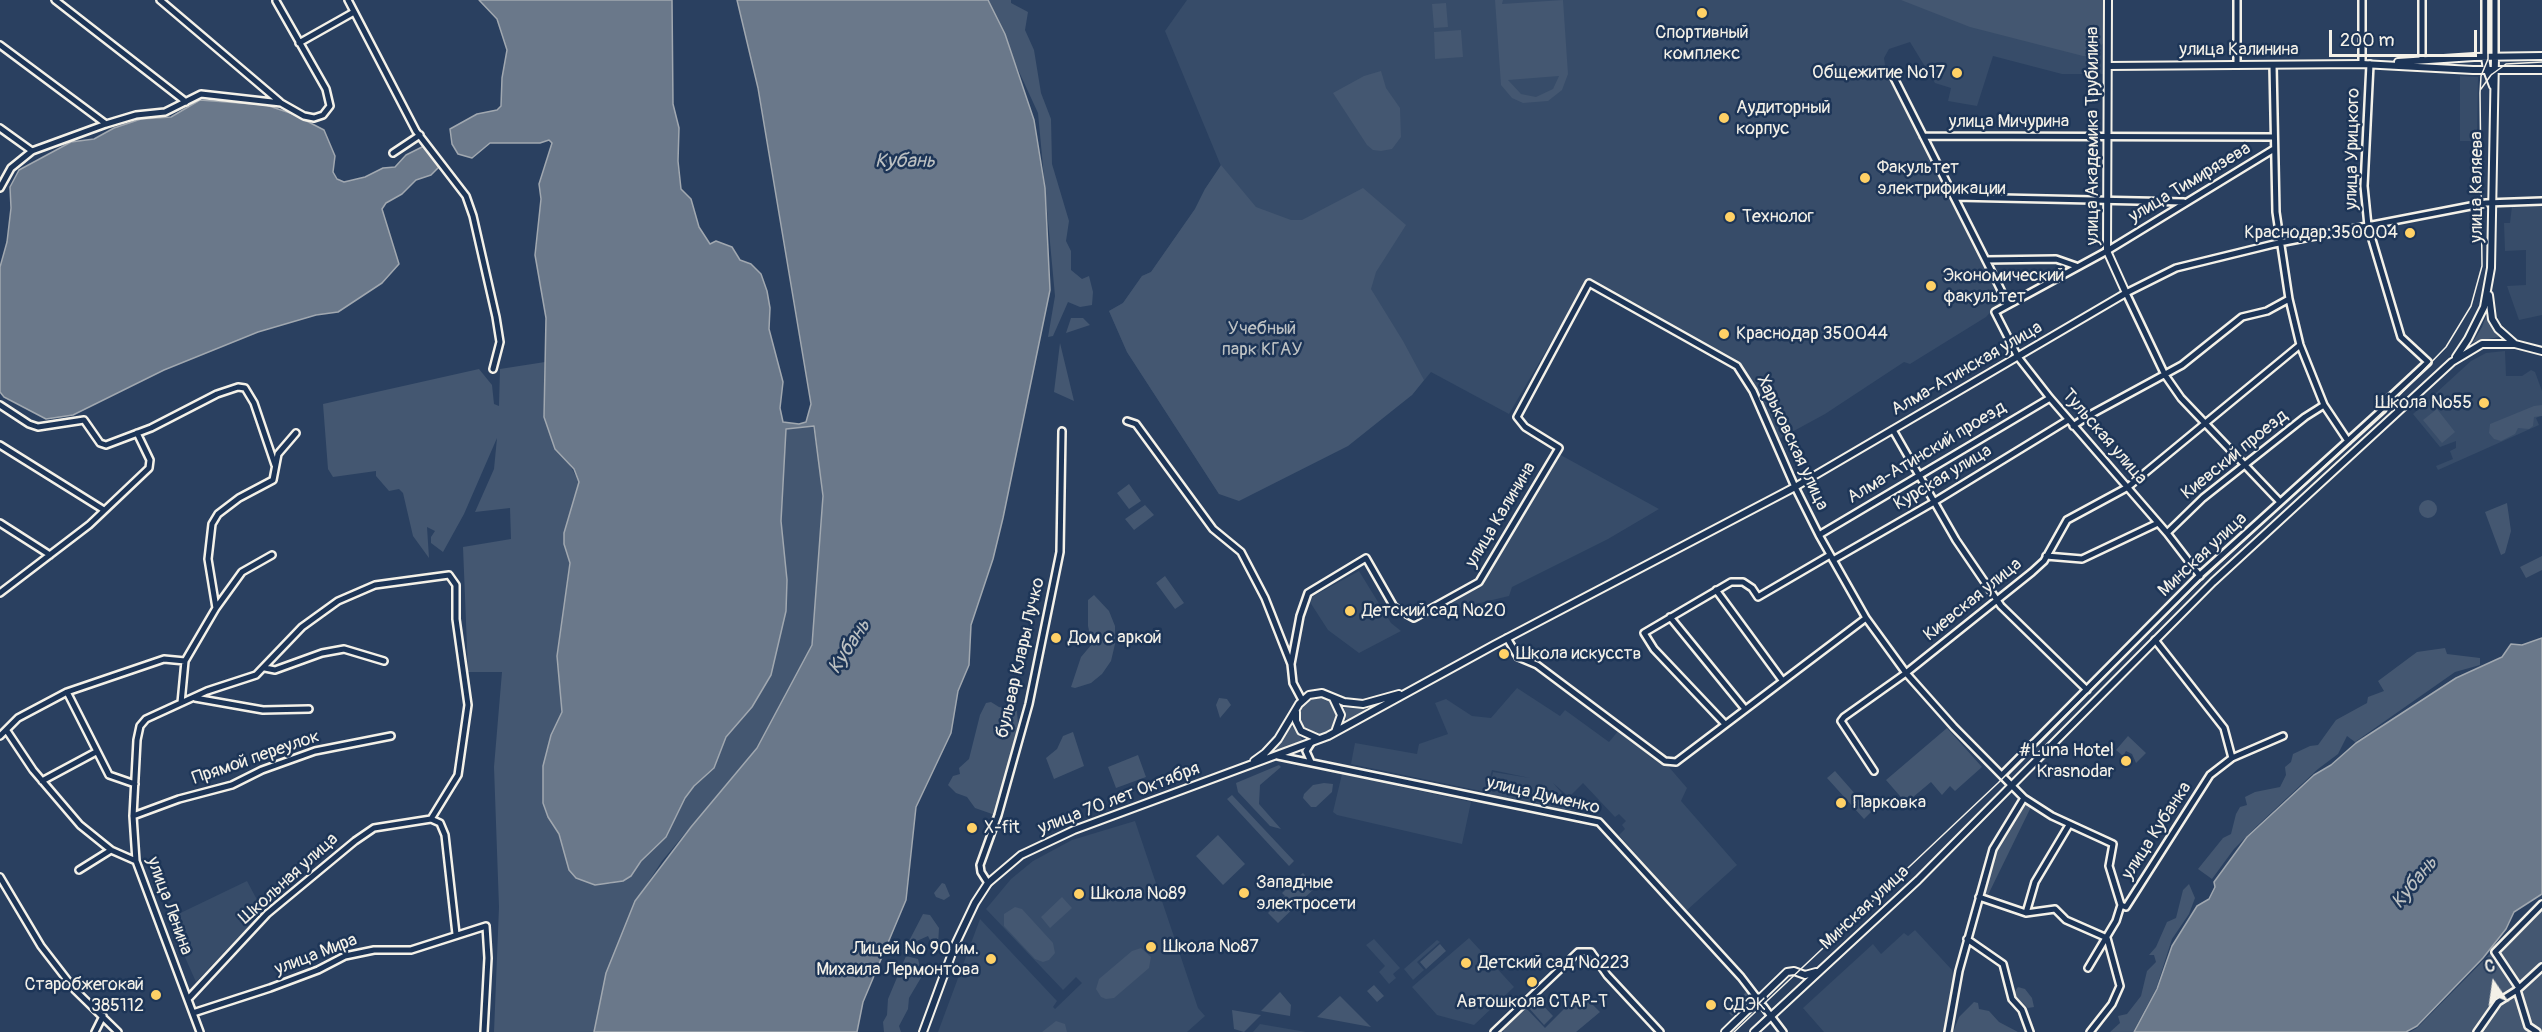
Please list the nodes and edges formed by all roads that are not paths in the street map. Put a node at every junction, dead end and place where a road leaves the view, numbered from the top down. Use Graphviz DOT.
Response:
graph roads {
  1 [pos="55,0"];
  2 [pos="160,0"];
  3 [pos="276,0"];
  4 [pos="348,0"];
  5 [pos="2108,0"];
  6 [pos="2237,0"];
  7 [pos="2362,0"];
  8 [pos="2422,0"];
  9 [pos="2484,0"];
  10 [pos="2495,0"];
  11 [pos="354,12"];
  12 [pos="299,43"];
  13 [pos="0,45"];
  14 [pos="2542,56"];
  15 [pos="2485,57"];
  16 [pos="2495,57"];
  17 [pos="2422,60"];
  18 [pos="2362,64"];
  19 [pos="2370,64"];
  20 [pos="2237,65"];
  21 [pos="2272,65"];
  22 [pos="2108,66"];
  23 [pos="2487,70"];
  24 [pos="2495,70"];
  25 [pos="2542,70"];
  26 [pos="1893,76"];
  27 [pos="2494,86"];
  28 [pos="186,102"];
  29 [pos="281,103"];
  30 [pos="106,124"];
  31 [pos="0,128"];
  32 [pos="420,135"];
  33 [pos="1923,136"];
  34 [pos="2107,137"];
  35 [pos="2274,138"];
  36 [pos="2274,149"];
  37 [pos="32,152"];
  38 [pos="393,153"];
  39 [pos="0,188"];
  40 [pos="1955,197"];
  41 [pos="2106,199"];
  42 [pos="2542,201"];
  43 [pos="2185,202"];
  44 [pos="2493,202"];
  45 [pos="2368,226"];
  46 [pos="2280,243"];
  47 [pos="2107,251"];
  48 [pos="1986,260"];
  49 [pos="2076,266"];
  50 [pos="1589,283"];
  51 [pos="2489,288"];
  52 [pos="2126,293"];
  53 [pos="2289,299"];
  54 [pos="2008,304"];
  55 [pos="1995,312"];
  56 [pos="2515,344"];
  57 [pos="2300,345"];
  58 [pos="2542,351"];
  59 [pos="2018,357"];
  60 [pos="2428,362"];
  61 [pos="2452,362"];
  62 [pos="493,369"];
  63 [pos="2165,375"];
  64 [pos="2050,398"];
  65 [pos="0,405"];
  66 [pos="2324,405"];
  67 [pos="2068,420"];
  68 [pos="1127,422"];
  69 [pos="2205,422"];
  70 [pos="2073,426"];
  71 [pos="1893,429"];
  72 [pos="1062,431"];
  73 [pos="137,433"];
  74 [pos="296,433"];
  75 [pos="2348,441"];
  76 [pos="0,445"];
  77 [pos="275,465"];
  78 [pos="2244,465"];
  79 [pos="1919,476"];
  80 [pos="1795,487"];
  81 [pos="2128,487"];
  82 [pos="1934,502"];
  83 [pos="2280,502"];
  84 [pos="104,510"];
  85 [pos="2158,523"];
  86 [pos="0,524"];
  87 [pos="2167,533"];
  88 [pos="1819,535"];
  89 [pos="50,555"];
  90 [pos="272,555"];
  91 [pos="2046,555"];
  92 [pos="1832,558"];
  93 [pos="2200,576"];
  94 [pos="1716,590"];
  95 [pos="0,593"];
  96 [pos="1997,598"];
  97 [pos="216,608"];
  98 [pos="1670,617"];
  99 [pos="1866,618"];
  100 [pos="1507,638"];
  101 [pos="2155,640"];
  102 [pos="185,661"];
  103 [pos="384,661"];
  104 [pos="1291,664"];
  105 [pos="265,669"];
  106 [pos="1906,674"];
  107 [pos="1782,681"];
  108 [pos="1414,689"];
  109 [pos="2087,690"];
  110 [pos="67,692"];
  111 [pos="1328,695"];
  112 [pos="195,698"];
  113 [pos="1302,700"];
  114 [pos="181,703"];
  115 [pos="1297,708"];
  116 [pos="309,709"];
  117 [pos="1745,709"];
  118 [pos="1725,724"];
  119 [pos="7,731"];
  120 [pos="1334,733"];
  121 [pos="0,736"];
  122 [pos="391,736"];
  123 [pos="2283,736"];
  124 [pos="1320,739"];
  125 [pos="1311,743"];
  126 [pos="96,752"];
  127 [pos="1268,752"];
  128 [pos="1276,757"];
  129 [pos="2232,758"];
  130 [pos="1312,763"];
  131 [pos="1237,769"];
  132 [pos="1874,771"];
  133 [pos="2002,775"];
  134 [pos="42,781"];
  135 [pos="135,784"];
  136 [pos="2013,786"];
  137 [pos="2024,798"];
  138 [pos="133,816"];
  139 [pos="431,819"];
  140 [pos="2069,825"];
  141 [pos="111,850"];
  142 [pos="136,861"];
  143 [pos="80,870"];
  144 [pos="0,877"];
  145 [pos="988,883"];
  146 [pos="1979,897"];
  147 [pos="2542,904"];
  148 [pos="2121,905"];
  149 [pos="2026,912"];
  150 [pos="456,934"];
  151 [pos="2107,938"];
  152 [pos="1967,939"];
  153 [pos="1824,967"];
  154 [pos="2542,967"];
  155 [pos="2088,968"];
  156 [pos="1801,974"];
  157 [pos="2518,989"];
  158 [pos="1793,995"];
  159 [pos="188,999"];
  160 [pos="1758,1000"];
  161 [pos="193,1013"];
  162 [pos="103,1016"];
  163 [pos="1770,1017"];
  164 [pos="95,1032"];
  165 [pos="118,1032"];
  166 [pos="200,1032"];
  167 [pos="484,1032"];
  168 [pos="923,1032"];
  169 [pos="1494,1032"];
  170 [pos="1660,1032"];
  171 [pos="1725,1032"];
  172 [pos="1754,1032"];
  173 [pos="1783,1032"];
  174 [pos="1948,1032"];
  175 [pos="2030,1032"];
  176 [pos="2090,1032"];
  177 [pos="2477,1032"];
  178 [pos="2537,1032"];
  1 -- 28 [label="street"];
  2 -- 29 [label="street"];
  3 -- 12 [label="street"];
  4 -- 11 [label="street"];
  5 -- 22 [label="main road, улица Академика Трубилина"];
  6 -- 20 [label="street"];
  7 -- 18 [label="street, улица Урицкого"];
  8 -- 17 [label="street"];
  9 -- 15 [label="street, улица Каляева"];
  10 -- 16 [label="street, улица Каляева"];
  11 -- 12 [label="street"];
  11 -- 32 [label="street"];
  12 -- 29 [label="street"];
  13 -- 30 [label="street"];
  14 -- 16 [label="main road, улица Калинина"];
  15 -- 16 [label="main road, улица Калинина"];
  15 -- 17 [label="main road, улица Калинина"];
  15 -- 23 [label="main road, улица Каляева"];
  16 -- 24 [label="main road, улица Каляева"];
  17 -- 19 [label="main road, улица Калинина"];
  18 -- 19 [label="main road, улица Калинина"];
  18 -- 21 [label="main road, улица Калинина"];
  19 -- 23 [label="main road, улица Калинина"];
  19 -- 45 [label="street, улица Урицкого"];
  20 -- 21 [label="main road, улица Калинина"];
  20 -- 22 [label="main road, улица Калинина"];
  21 -- 35 [label="street"];
  22 -- 34 [label="main road, улица Академика Трубилина"];
  23 -- 24 [label="main road, улица Калинина"];
  23 -- 27 [label="main road, улица Каляева"];
  24 -- 25 [label="main road, улица Калинина"];
  24 -- 27 [label="main road, улица Каляева"];
  26 -- 33 [label="street"];
  27 -- 44 [label="main road, улица Каляева"];
  28 -- 29 [label="street"];
  28 -- 30 [label="street"];
  30 -- 37 [label="street"];
  31 -- 37 [label="street"];
  32 -- 38 [label="street"];
  32 -- 62 [label="street"];
  33 -- 34 [label="street, улица Мичурина"];
  33 -- 40 [label="street"];
  34 -- 35 [label="street, улица Мичурина"];
  34 -- 41 [label="main road, улица Академика Трубилина"];
  35 -- 36 [label="street"];
  36 -- 43 [label="street, улица Тимирязева"];
  36 -- 46 [label="street"];
  37 -- 39 [label="street"];
  40 -- 41 [label="street"];
  40 -- 48 [label="street"];
  41 -- 43 [label="street"];
  41 -- 47 [label="main road, улица Академика Трубилина"];
  42 -- 44 [label="street, Алма-Атинская улица"];
  43 -- 47 [label="street, улица Тимирязева"];
  44 -- 45 [label="street, Алма-Атинская улица"];
  44 -- 51 [label="main road, улица Каляева"];
  45 -- 46 [label="street, Алма-Атинская улица"];
  45 -- 60 [label="street, улица Урицкого"];
  46 -- 52 [label="street, Алма-Атинская улица"];
  46 -- 53 [label="street"];
  47 -- 49 [label="street, улица Тимирязева"];
  47 -- 52 [label="main road, улица Академика Трубилина"];
  48 -- 49 [label="street"];
  48 -- 54 [label="street"];
  49 -- 54 [label="street, улица Тимирязева"];
  50 -- 80 [label="street, Харьковская улица"];
  50 -- 104 [label="street, улица Калинина"];
  51 -- 56 [label="main road, улица Каляева"];
  51 -- 61 [label="main road, улица Каляева"];
  52 -- 59 [label="main road, Алма-Атинская улица"];
  52 -- 63 [label="street, улица Академика Трубилина"];
  53 -- 57 [label="street"];
  53 -- 63 [label="street"];
  54 -- 55 [label="street, улица Тимирязева"];
  55 -- 59 [label="street, Тульская улица"];
  56 -- 58 [label="main road"];
  56 -- 61 [label="main road, Минская улица"];
  57 -- 66 [label="street"];
  57 -- 69 [label="street, Киевская улица"];
  59 -- 64 [label="street, Тульская улица"];
  59 -- 71 [label="main road, Алма-Атинская улица"];
  60 -- 75 [label="street, Минская улица"];
  61 -- 101 [label="main road, Минская улица"];
  63 -- 69 [label="street, улица Академика Трубилина"];
  63 -- 70 [label="street"];
  64 -- 67 [label="street, Тульская улица"];
  64 -- 79 [label="street, Алма-Атинский проезд"];
  65 -- 73 [label="street"];
  66 -- 75 [label="street"];
  66 -- 78 [label="street, Киевский проезд"];
  67 -- 70 [label="street, Тульская улица"];
  67 -- 82 [label="street, Курская улица"];
  68 -- 104 [label="street"];
  69 -- 78 [label="street, улица Академика Трубилина"];
  69 -- 81 [label="street, Киевская улица"];
  70 -- 81 [label="street, Тульская улица"];
  71 -- 79 [label="street"];
  71 -- 80 [label="main road, Алма-Атинская улица"];
  72 -- 145 [label="street, бульвар Клары Лучко"];
  73 -- 77 [label="street"];
  73 -- 84 [label="street"];
  74 -- 77 [label="street"];
  75 -- 83 [label="street, Минская улица"];
  76 -- 84 [label="street"];
  77 -- 97 [label="street"];
  78 -- 83 [label="street, улица Академика Трубилина"];
  78 -- 87 [label="street, Киевский проезд"];
  79 -- 82 [label="street"];
  79 -- 88 [label="street, Алма-Атинский проезд"];
  80 -- 88 [label="street, Харьковская улица"];
  80 -- 100 [label="main road, Алма-Атинская улица"];
  81 -- 85 [label="street, Тульская улица"];
  81 -- 91 [label="street, Киевская улица"];
  82 -- 92 [label="street, Курская улица"];
  82 -- 96 [label="street"];
  83 -- 93 [label="street, Минская улица"];
  84 -- 89 [label="street"];
  85 -- 87 [label="street, Тульская улица"];
  85 -- 91 [label="street"];
  86 -- 89 [label="street"];
  87 -- 93 [label="street, Тульская улица"];
  88 -- 92 [label="street, Харьковская улица"];
  89 -- 95 [label="street"];
  90 -- 97 [label="street"];
  91 -- 96 [label="street, Киевская улица"];
  92 -- 94 [label="street, Курская улица"];
  92 -- 99 [label="street, Харьковская улица"];
  93 -- 109 [label="street, Минская улица"];
  94 -- 98 [label="street"];
  94 -- 107 [label="street"];
  96 -- 106 [label="street, Киевская улица"];
  96 -- 109 [label="street"];
  97 -- 102 [label="street"];
  98 -- 117 [label="street"];
  98 -- 118 [label="street"];
  99 -- 106 [label="street, Харьковская улица"];
  99 -- 107 [label="street"];
  100 -- 108 [label="main road, Алма-Атинская улица"];
  100 -- 118 [label="street"];
  101 -- 129 [label="street"];
  101 -- 136 [label="main road, Минская улица"];
  102 -- 110 [label="street"];
  102 -- 114 [label="street"];
  103 -- 105 [label="street"];
  104 -- 113 [label="street"];
  105 -- 112 [label="street"];
  105 -- 139 [label="street"];
  106 -- 132 [label="street, Киевская улица"];
  106 -- 133 [label="street, Харьковская улица"];
  107 -- 117 [label="street"];
  108 -- 111 [label="main road, Алма-Атинская улица"];
  108 -- 120 [label="main road, Алма-Атинская улица"];
  109 -- 133 [label="street, Минская улица"];
  110 -- 119 [label="street"];
  110 -- 126 [label="street"];
  111 -- 113 [label="main road, Алма-Атинская улица"];
  111 -- 120 [label="main road"];
  112 -- 114 [label="street"];
  112 -- 116 [label="street"];
  113 -- 115 [label="main road"];
  114 -- 135 [label="street, улица Ленина"];
  115 -- 124 [label="main road"];
  115 -- 127 [label="main road"];
  117 -- 118 [label="street"];
  119 -- 121 [label="street"];
  119 -- 134 [label="street"];
  120 -- 124 [label="main road, Алма-Атинская улица"];
  122 -- 138 [label="street, Прямой переулок"];
  123 -- 129 [label="street, улица Кубанка"];
  124 -- 125 [label="main road, улица 70 лет Октября"];
  125 -- 128 [label="main road, улица 70 лет Октября"];
  125 -- 130 [label="street"];
  126 -- 134 [label="street"];
  126 -- 135 [label="street"];
  127 -- 128 [label="main road"];
  127 -- 131 [label="main road"];
  128 -- 130 [label="street, улица Думенко"];
  128 -- 131 [label="main road, улица 70 лет Октября"];
  129 -- 148 [label="street, улица Кубанка"];
  130 -- 160 [label="street, улица Думенко"];
  131 -- 145 [label="main road, улица 70 лет Октября"];
  133 -- 136 [label="street, Харьковская улица"];
  134 -- 141 [label="street"];
  135 -- 138 [label="street, улица Ленина"];
  136 -- 137 [label="street, Харьковская улица"];
  136 -- 153 [label="main road, Минская улица"];
  137 -- 140 [label="street, Харьковская улица"];
  137 -- 146 [label="street"];
  138 -- 142 [label="street, улица Ленина"];
  139 -- 150 [label="street"];
  139 -- 159 [label="street, Школьная улица"];
  140 -- 148 [label="street, Харьковская улица"];
  140 -- 149 [label="street"];
  141 -- 142 [label="street"];
  141 -- 143 [label="street"];
  142 -- 159 [label="street, улица Ленина"];
  144 -- 162 [label="street"];
  145 -- 168 [label="main road, улица 70 лет Октября"];
  146 -- 149 [label="street"];
  146 -- 152 [label="street"];
  147 -- 157 [label="street"];
  148 -- 151 [label="street, улица Кубанка"];
  149 -- 151 [label="street"];
  150 -- 161 [label="street, улица Мира"];
  150 -- 167 [label="street, улица Мира"];
  151 -- 155 [label="street, улица Кубанка"];
  151 -- 176 [label="street"];
  152 -- 174 [label="street"];
  152 -- 175 [label="street"];
  153 -- 156 [label="main road"];
  153 -- 158 [label="main road, Минская улица"];
  154 -- 157 [label="street"];
  156 -- 158 [label="main road"];
  156 -- 160 [label="main road"];
  157 -- 177 [label="street"];
  157 -- 178 [label="street"];
  158 -- 163 [label="main road, Минская улица"];
  159 -- 161 [label="street, улица Ленина"];
  160 -- 163 [label="street, улица Думенко"];
  160 -- 171 [label="main road"];
  161 -- 166 [label="street, улица Ленина"];
  162 -- 164 [label="street"];
  162 -- 165 [label="street"];
  163 -- 172 [label="main road, Минская улица"];
  163 -- 173 [label="street, улица Думенко"];
  169 -- 170 [label="street"];
}
